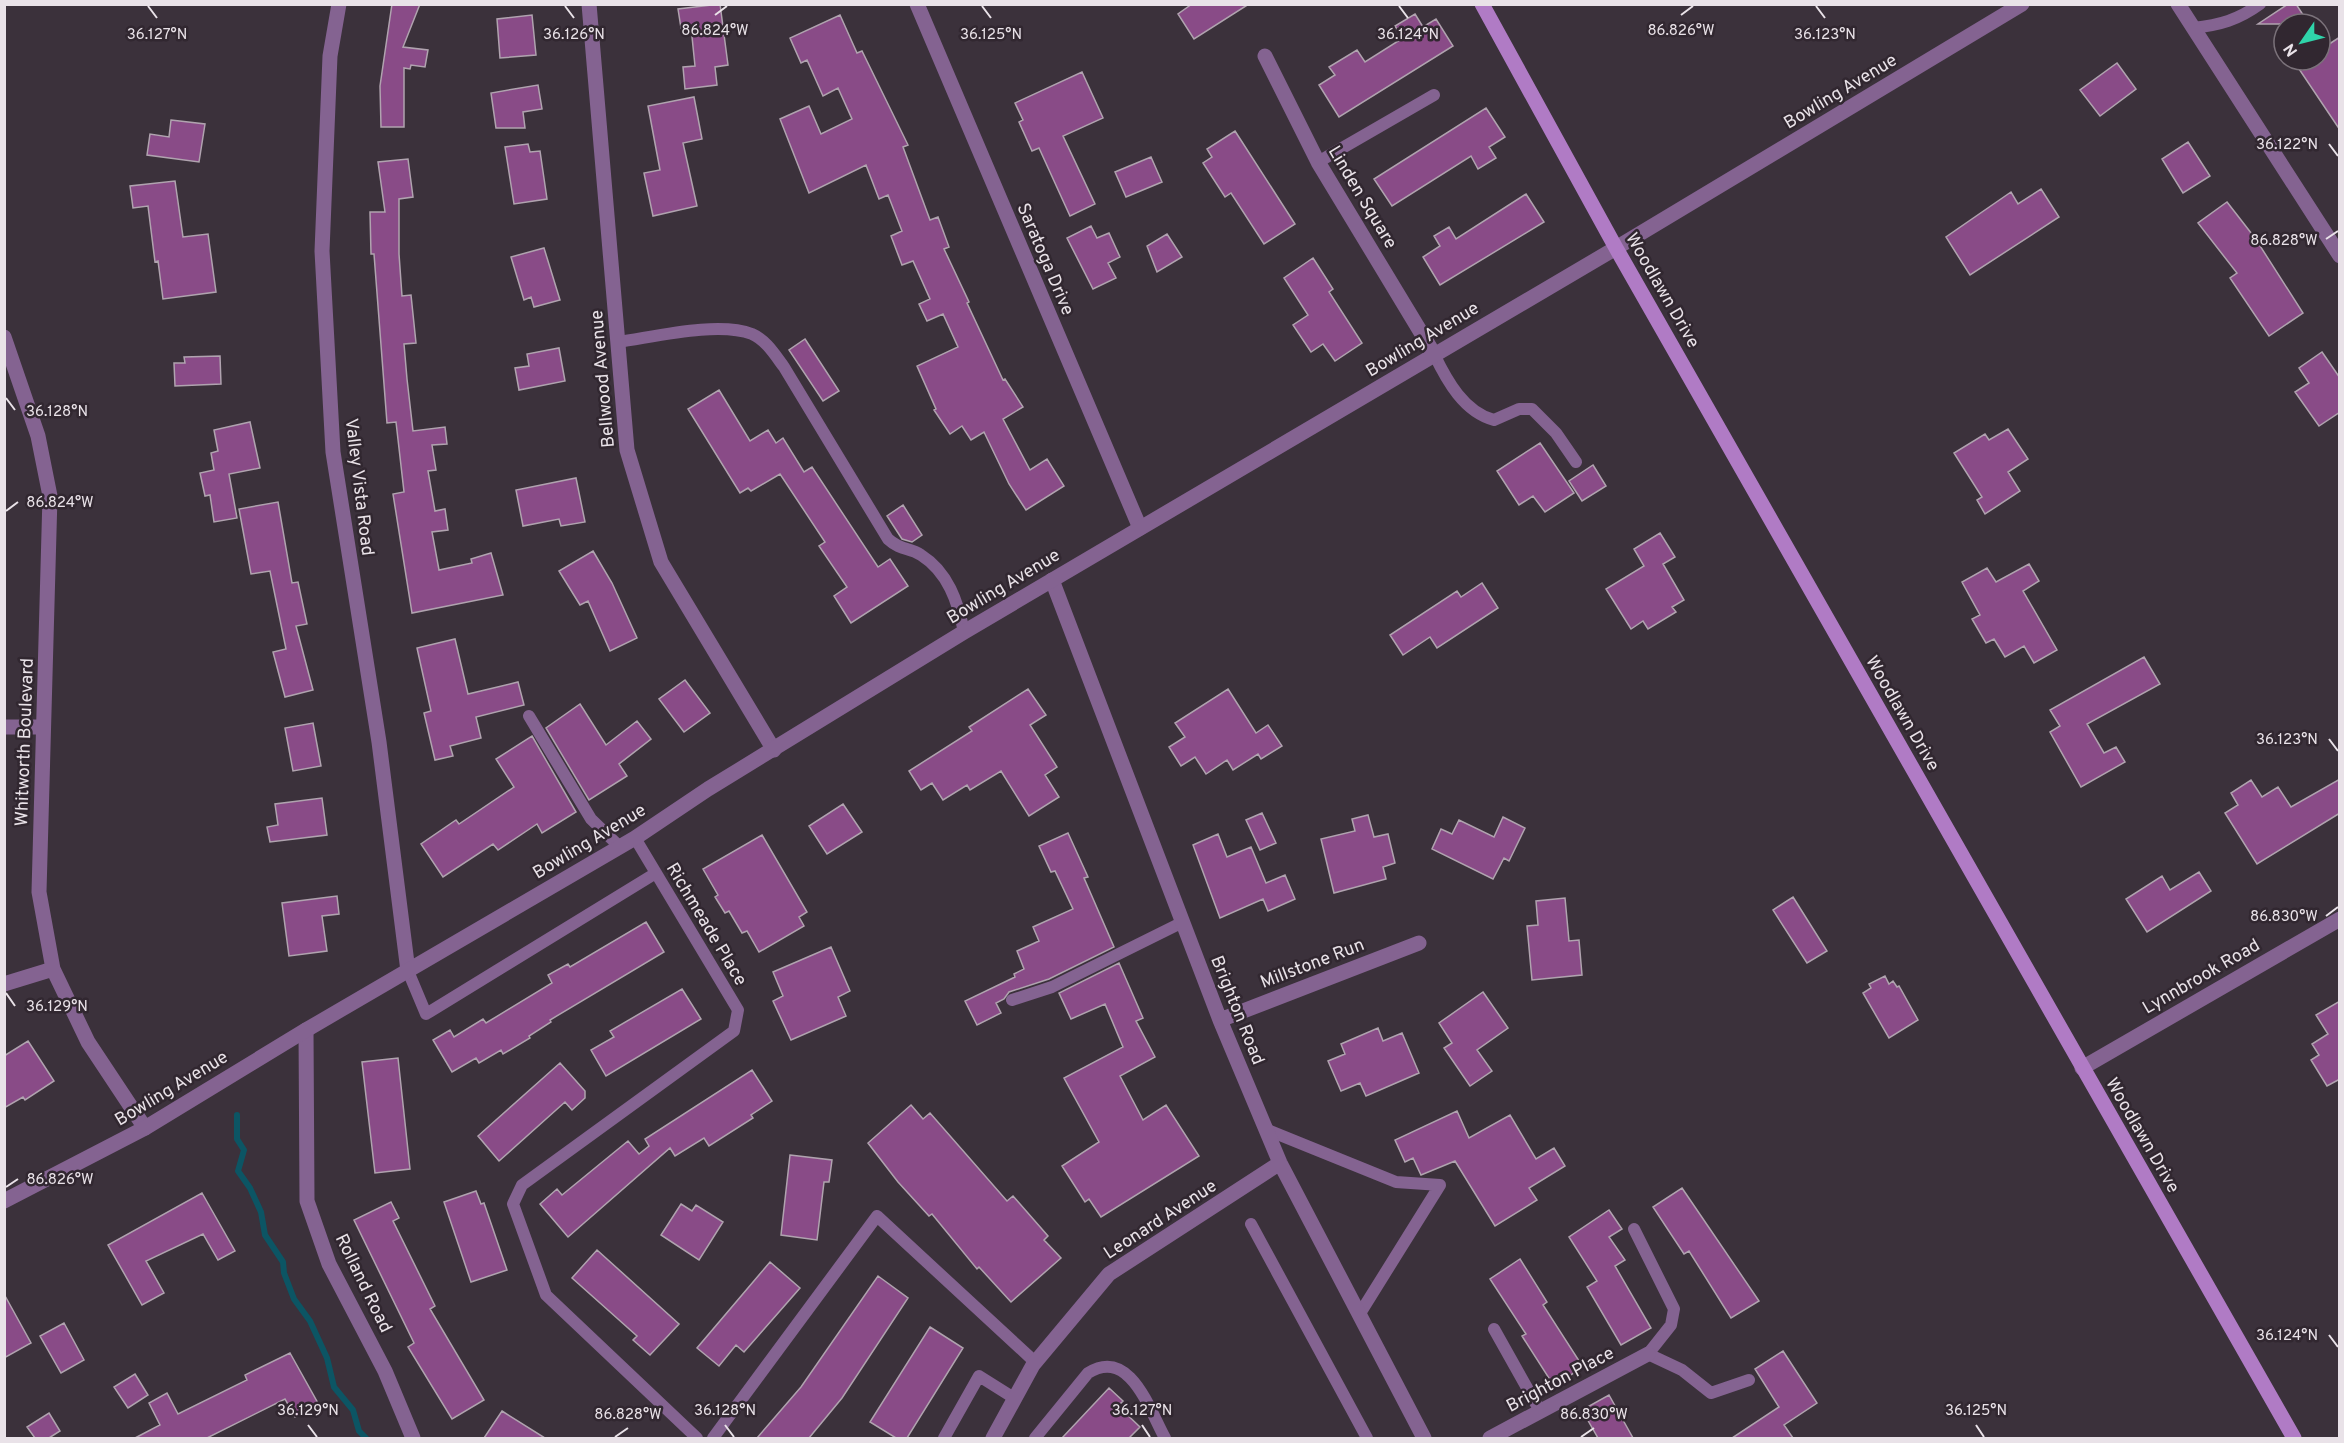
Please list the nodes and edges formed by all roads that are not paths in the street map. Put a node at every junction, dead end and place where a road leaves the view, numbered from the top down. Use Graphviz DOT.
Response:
graph roads {
  1 [pos="339,4"];
  2 [pos="590,4"];
  3 [pos="917,4"];
  4 [pos="1482,4"];
  5 [pos="2022,4"];
  6 [pos="2178,4"];
  7 [pos="2260,4"];
  8 [pos="2193,28"];
  9 [pos="1265,56"];
  10 [pos="1434,95"];
  11 [pos="1318,162"];
  12 [pos="1616,248"];
  13 [pos="2340,256"];
  14 [pos="4,337"];
  15 [pos="618,342"];
  16 [pos="1434,354"];
  17 [pos="1576,462"];
  18 [pos="1140,528"];
  19 [pos="1052,580"];
  20 [pos="964,632"];
  21 [pos="529,716"];
  22 [pos="4,727"];
  23 [pos="44,727"];
  24 [pos="774,750"];
  25 [pos="635,838"];
  26 [pos="620,847"];
  27 [pos="656,873"];
  28 [pos="2340,919"];
  29 [pos="1183,922"];
  30 [pos="1419,943"];
  31 [pos="53,969"];
  32 [pos="408,971"];
  33 [pos="4,984"];
  34 [pos="1012,1000"];
  35 [pos="1220,1020"];
  36 [pos="306,1030"];
  37 [pos="2082,1068"];
  38 [pos="145,1128"];
  39 [pos="1266,1129"];
  40 [pos="1280,1163"];
  41 [pos="4,1201"];
  42 [pos="1251,1224"];
  43 [pos="1634,1229"];
  44 [pos="1359,1315"];
  45 [pos="1494,1329"];
  46 [pos="1648,1354"];
  47 [pos="1035,1362"];
  48 [pos="1749,1380"];
  49 [pos="1014,1398"];
  50 [pos="1540,1411"];
  51 [pos="413,1438"];
  52 [pos="697,1438"];
  53 [pos="713,1438"];
  54 [pos="944,1438"];
  55 [pos="993,1438"];
  56 [pos="1035,1438"];
  57 [pos="1165,1438"];
  58 [pos="1367,1438"];
  59 [pos="1424,1438"];
  60 [pos="1490,1438"];
  61 [pos="2294,1438"];
  1 -- 32 [label="street, Valley Vista Road"];
  2 -- 15 [label="street, Bellwood Avenue"];
  3 -- 18 [label="street, Saratoga Drive"];
  4 -- 12 [label="main road, Woodlawn Drive"];
  5 -- 12 [label="street, Bowling Avenue"];
  6 -- 8 [label="street"];
  7 -- 8 [label="lane"];
  8 -- 13 [label="street"];
  9 -- 11 [label="street, Linden Square"];
  10 -- 11 [label="lane"];
  11 -- 16 [label="street, Linden Square"];
  12 -- 16 [label="street, Bowling Avenue"];
  12 -- 37 [label="main road, Woodlawn Drive"];
  14 -- 23 [label="street, Whitworth Boulevard"];
  15 -- 20 [label="lane"];
  15 -- 24 [label="street, Bellwood Avenue"];
  16 -- 17 [label="lane"];
  16 -- 18 [label="street, Bowling Avenue"];
  18 -- 19 [label="street, Bowling Avenue"];
  19 -- 20 [label="street, Bowling Avenue"];
  19 -- 29 [label="street, Brighton Road"];
  20 -- 24 [label="street, Bowling Avenue"];
  21 -- 26 [label="lane"];
  22 -- 23 [label="street"];
  23 -- 31 [label="street, Whitworth Boulevard"];
  24 -- 25 [label="street, Bowling Avenue"];
  25 -- 26 [label="street, Bowling Avenue"];
  25 -- 27 [label="lane, Richmeade Place"];
  26 -- 32 [label="street, Bowling Avenue"];
  27 -- 32 [label="lane"];
  27 -- 52 [label="lane, Richmeade Place"];
  28 -- 37 [label="street, Lynnbrook Road"];
  29 -- 34 [label="lane"];
  29 -- 35 [label="street, Brighton Road"];
  30 -- 35 [label="street, Millstone Run"];
  31 -- 33 [label="street"];
  31 -- 38 [label="street, Whitworth Boulevard"];
  32 -- 36 [label="street, Bowling Avenue"];
  35 -- 39 [label="street, Brighton Road"];
  36 -- 38 [label="street, Bowling Avenue"];
  36 -- 51 [label="street, Rolland Road"];
  37 -- 61 [label="main road, Woodlawn Drive"];
  38 -- 41 [label="street, Bowling Avenue"];
  39 -- 40 [label="street, Brighton Road"];
  39 -- 44 [label="lane"];
  40 -- 44 [label="street, Brighton Road"];
  40 -- 47 [label="street, Leonard Avenue"];
  42 -- 58 [label="lane"];
  43 -- 46 [label="lane"];
  44 -- 59 [label="street, Brighton Road"];
  45 -- 50 [label="lane"];
  46 -- 48 [label="lane"];
  46 -- 50 [label="street, Brighton Place"];
  47 -- 49 [label="street, Leonard Avenue"];
  47 -- 53 [label="lane"];
  49 -- 54 [label="lane"];
  49 -- 55 [label="street, Leonard Avenue"];
  50 -- 60 [label="street, Brighton Place"];
  56 -- 57 [label="lane"];
}
